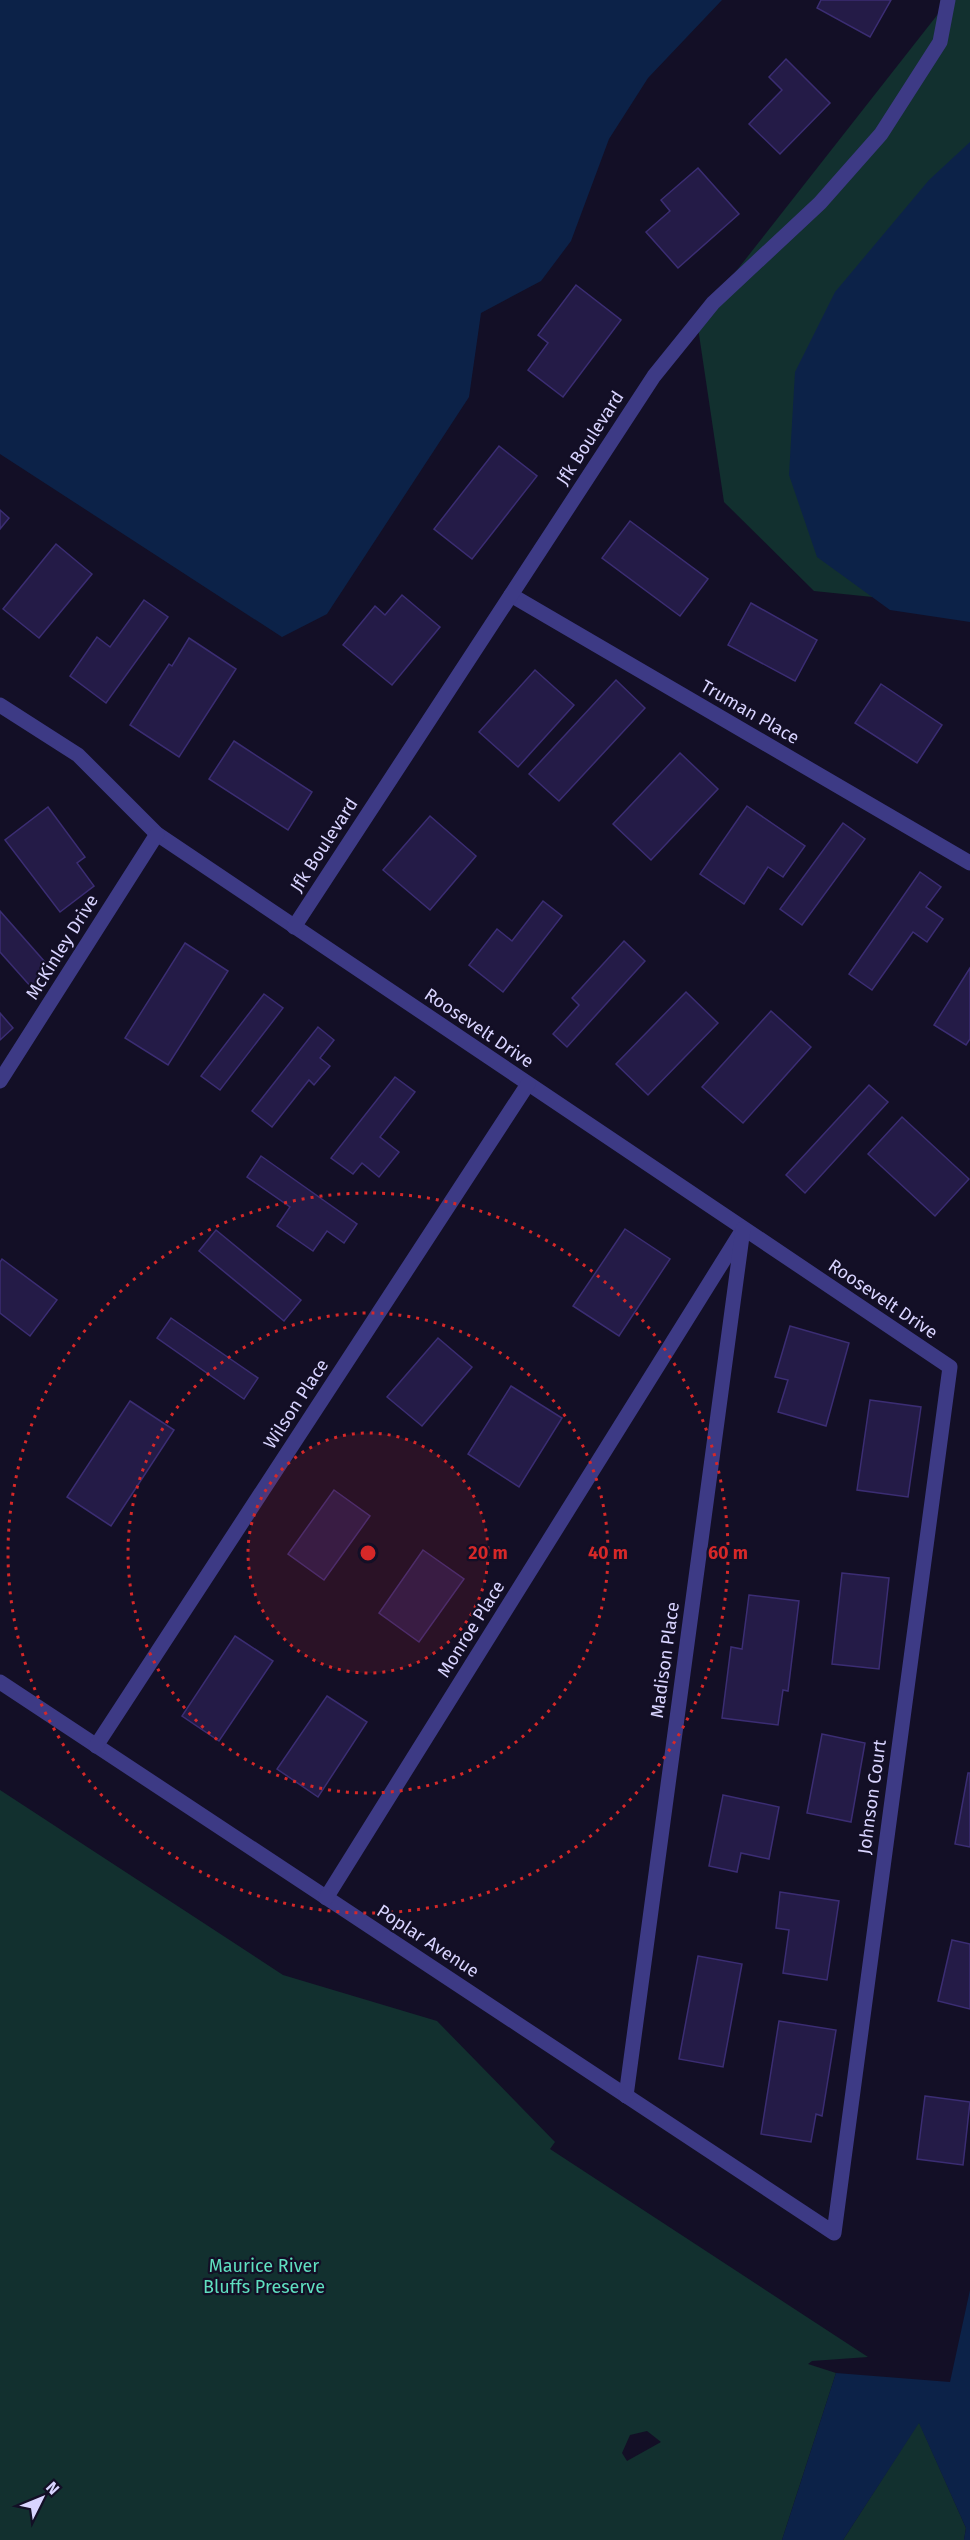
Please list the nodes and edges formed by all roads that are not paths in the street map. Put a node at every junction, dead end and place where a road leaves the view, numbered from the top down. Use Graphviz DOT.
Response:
graph roads {
  1 [pos="948,0"];
  2 [pos="511,595"];
  3 [pos="0,705"];
  4 [pos="157,834"];
  5 [pos="970,863"];
  6 [pos="294,927"];
  7 [pos="0,1081"];
  8 [pos="528,1084"];
  9 [pos="744,1229"];
  10 [pos="950,1367"];
  11 [pos="0,1682"];
  12 [pos="96,1746"];
  13 [pos="326,1898"];
  14 [pos="626,2096"];
  15 [pos="834,2233"];
  1 -- 2 [label="street, Jfk Boulevard"];
  2 -- 5 [label="street, Truman Place"];
  2 -- 6 [label="street, Jfk Boulevard"];
  3 -- 4 [label="street, Roosevelt Drive"];
  4 -- 6 [label="street, Roosevelt Drive"];
  4 -- 7 [label="street, McKinley Drive"];
  6 -- 8 [label="street, Roosevelt Drive"];
  8 -- 9 [label="street, Roosevelt Drive"];
  8 -- 12 [label="street, Wilson Place"];
  9 -- 10 [label="street, Roosevelt Drive"];
  9 -- 13 [label="street, Monroe Place"];
  9 -- 14 [label="street, Madison Place"];
  10 -- 15 [label="street, Johnson Court"];
  11 -- 12 [label="street, Poplar Avenue"];
  12 -- 13 [label="street, Poplar Avenue"];
  13 -- 14 [label="street, Poplar Avenue"];
  14 -- 15 [label="street, Poplar Avenue"];
}
